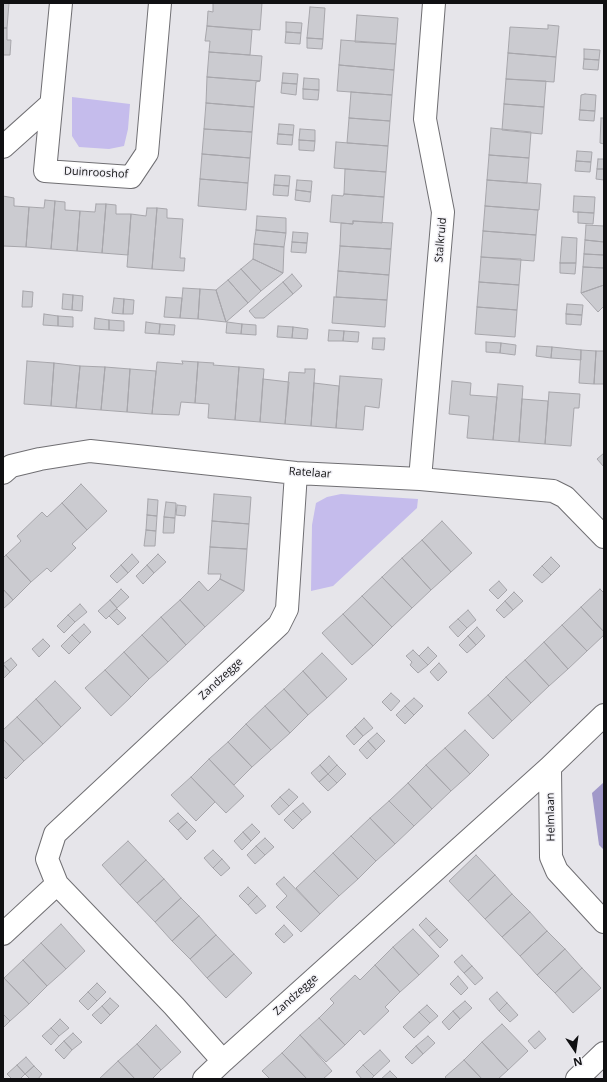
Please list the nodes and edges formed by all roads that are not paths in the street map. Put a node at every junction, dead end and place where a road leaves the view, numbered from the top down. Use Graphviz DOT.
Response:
graph roads {
  1 [pos="61,3"];
  2 [pos="160,3"];
  3 [pos="434,3"];
  4 [pos="51,104"];
  5 [pos="3,147"];
  6 [pos="3,473"];
  7 [pos="296,473"];
  8 [pos="420,479"];
  9 [pos="604,537"];
  10 [pos="604,715"];
  11 [pos="550,767"];
  12 [pos="57,884"];
  13 [pos="604,922"];
  14 [pos="3,934"];
  15 [pos="604,1053"];
  16 [pos="223,1061"];
  17 [pos="204,1079"];
  18 [pos="577,1079"];
  1 -- 4 [label="street, Duinrooshof"];
  2 -- 4 [label="street, Duinrooshof"];
  3 -- 8 [label="street, Stalkruid"];
  4 -- 5 [label="street"];
  6 -- 7 [label="street, Ratelaar"];
  7 -- 8 [label="street, Ratelaar"];
  7 -- 12 [label="street, Zandzegge"];
  8 -- 9 [label="street, Ratelaar"];
  10 -- 11 [label="street"];
  11 -- 13 [label="street, Helmlaan"];
  11 -- 16 [label="street, Zandzegge"];
  12 -- 14 [label="street"];
  12 -- 16 [label="street, Zandzegge"];
  15 -- 18 [label="street"];
  16 -- 17 [label="street"];
}
